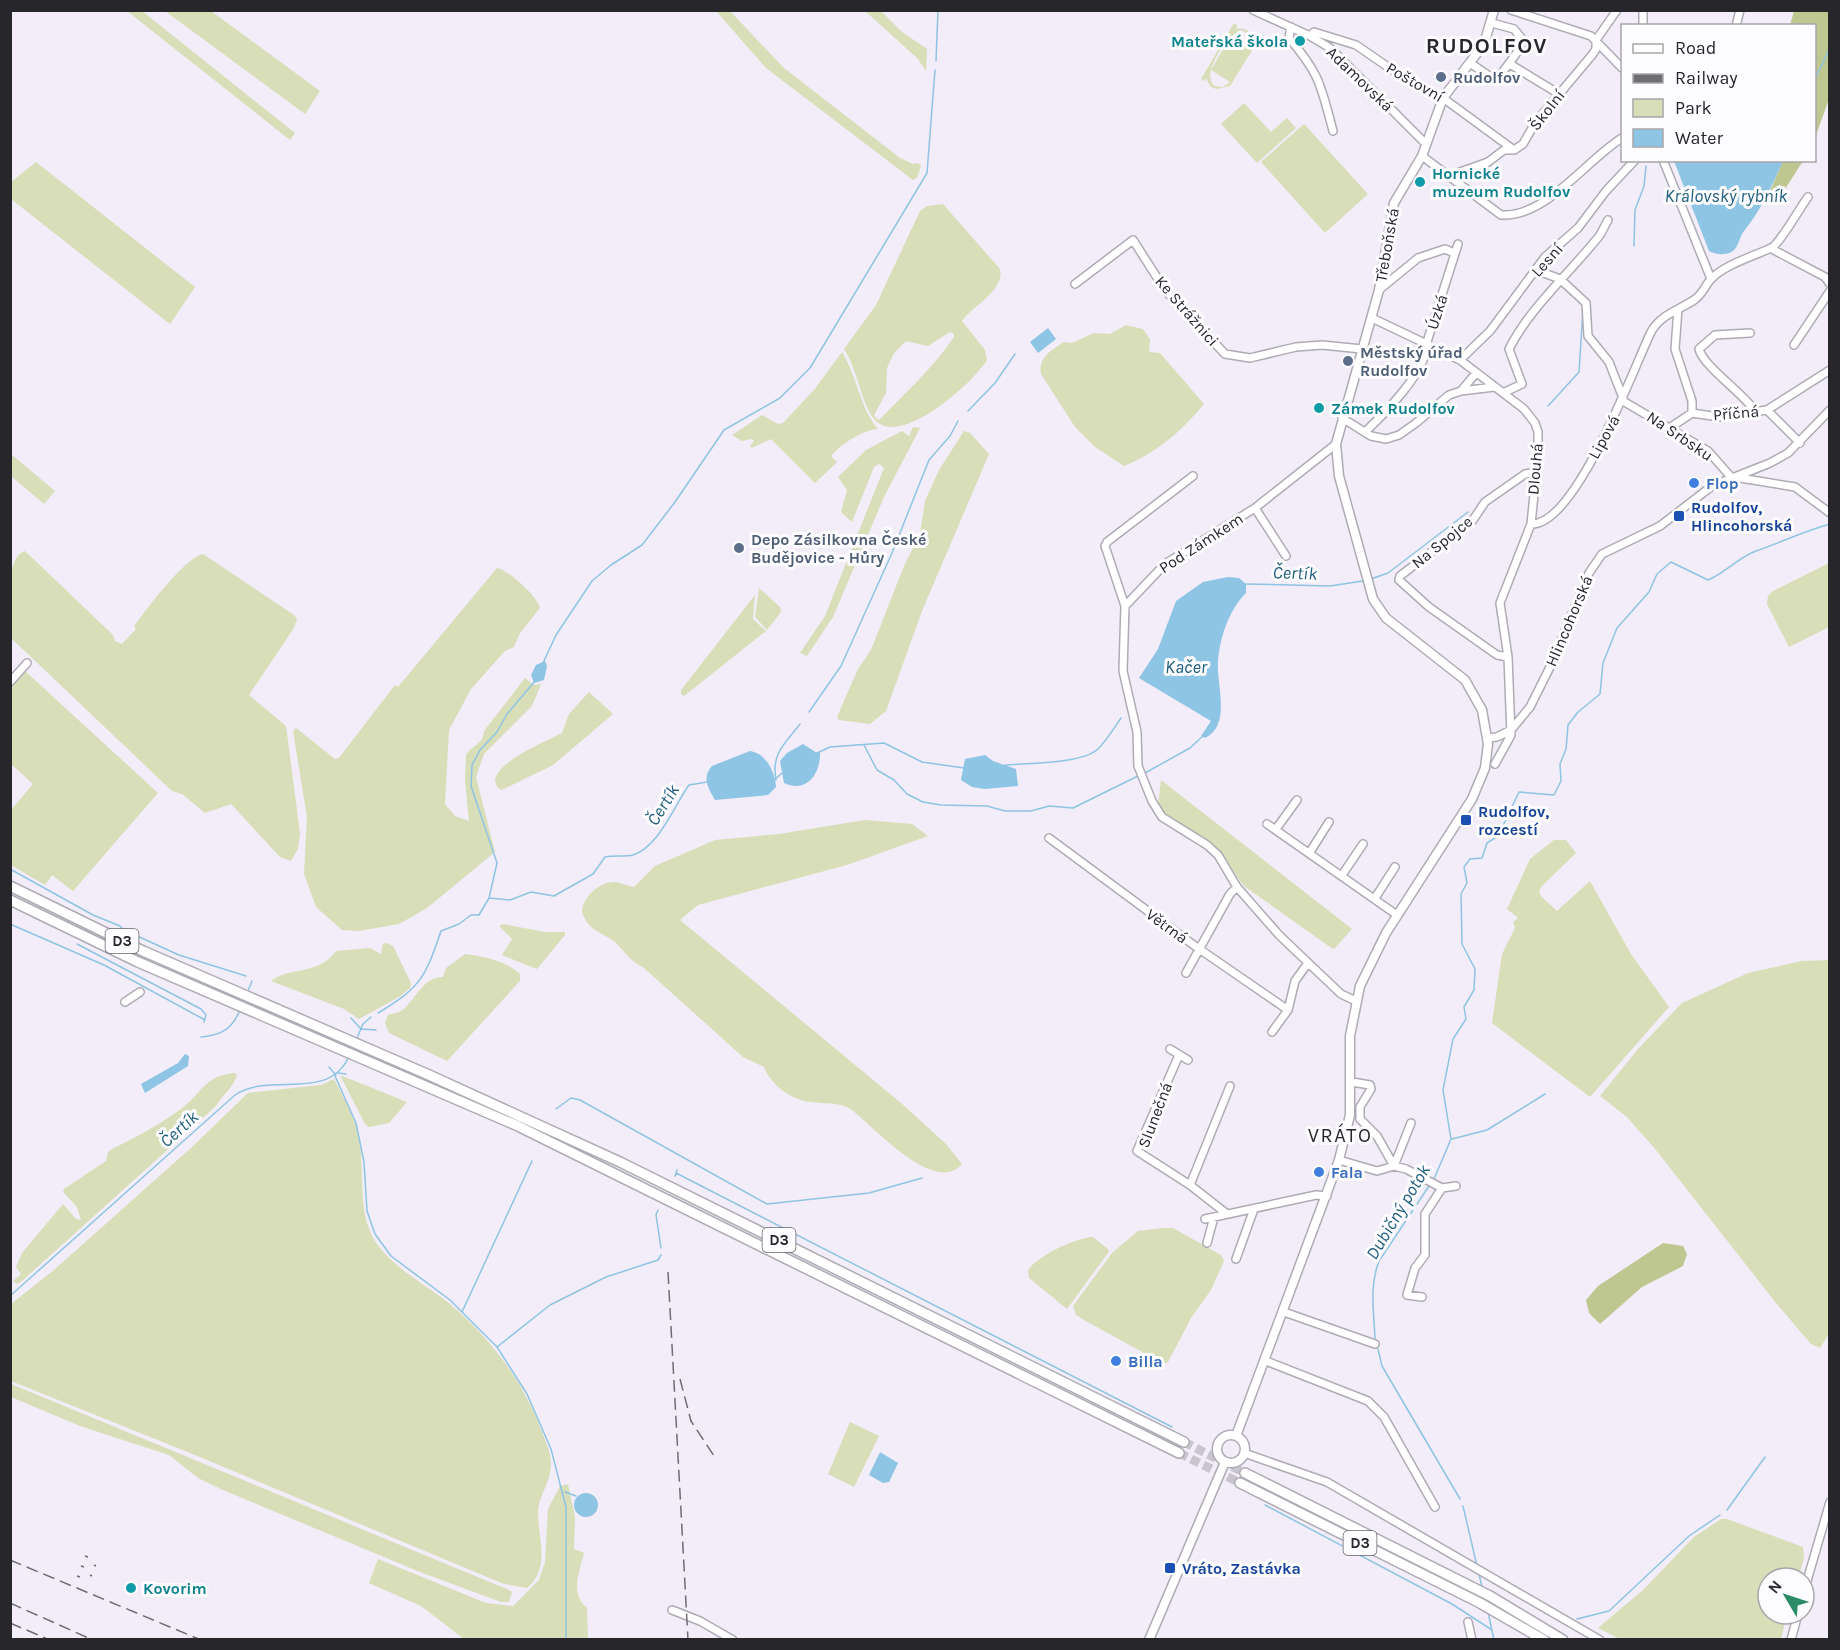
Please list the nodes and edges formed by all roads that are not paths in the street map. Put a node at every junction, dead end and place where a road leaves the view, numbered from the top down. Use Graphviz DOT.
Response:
graph roads {
  1 [pos="1253,10"];
  2 [pos="1494,10"];
  3 [pos="1511,10"];
  4 [pos="1617,10"];
  5 [pos="1492,23"];
  6 [pos="1291,27"];
  7 [pos="1312,34"];
  8 [pos="1596,40"];
  9 [pos="1470,63"];
  10 [pos="1510,64"];
  11 [pos="1621,66"];
  12 [pos="1559,94"];
  13 [pos="1443,98"];
  14 [pos="1333,131"];
  15 [pos="1621,140"];
  16 [pos="1426,144"];
  17 [pos="1514,150"];
  18 [pos="1422,156"];
  19 [pos="1633,162"];
  20 [pos="1664,162"];
  21 [pos="1449,176"];
  22 [pos="1808,197"];
  23 [pos="1608,220"];
  24 [pos="1458,244"];
  25 [pos="1772,249"];
  26 [pos="1454,253"];
  27 [pos="1536,270"];
  28 [pos="1828,278"];
  29 [pos="1560,279"];
  30 [pos="1711,279"];
  31 [pos="1075,284"];
  32 [pos="1379,291"];
  33 [pos="1830,291"];
  34 [pos="1678,309"];
  35 [pos="1372,318"];
  36 [pos="1750,333"];
  37 [pos="1426,345"];
  38 [pos="1794,345"];
  39 [pos="1362,350"];
  40 [pos="1460,360"];
  41 [pos="1830,370"];
  42 [pos="1476,373"];
  43 [pos="1494,387"];
  44 [pos="1461,391"];
  45 [pos="1503,393"];
  46 [pos="1623,401"];
  47 [pos="1767,410"];
  48 [pos="1830,410"];
  49 [pos="1755,411"];
  50 [pos="1692,413"];
  51 [pos="1342,418"];
  52 [pos="1671,427"];
  53 [pos="1365,432"];
  54 [pos="1800,443"];
  55 [pos="1336,444"];
  56 [pos="1537,472"];
  57 [pos="1193,476"];
  58 [pos="1731,477"];
  59 [pos="1255,508"];
  60 [pos="1830,513"];
  61 [pos="1531,524"];
  62 [pos="1286,556"];
  63 [pos="1125,606"];
  64 [pos="1508,657"];
  65 [pos="27,663"];
  66 [pos="10,682"];
  67 [pos="1511,730"];
  68 [pos="1488,738"];
  69 [pos="1496,764"];
  70 [pos="1297,800"];
  71 [pos="1329,822"];
  72 [pos="1267,824"];
  73 [pos="1276,829"];
  74 [pos="1048,838"];
  75 [pos="1362,844"];
  76 [pos="1310,852"];
  77 [pos="1395,867"];
  78 [pos="1342,875"];
  79 [pos="10,886"];
  80 [pos="1237,887"];
  81 [pos="1375,898"];
  82 [pos="10,900"];
  83 [pos="1397,915"];
  84 [pos="1199,949"];
  85 [pos="1308,963"];
  86 [pos="1186,973"];
  87 [pos="140,992"];
  88 [pos="1356,1001"];
  89 [pos="124,1002"];
  90 [pos="1288,1010"];
  91 [pos="1272,1032"];
  92 [pos="1170,1049"];
  93 [pos="1179,1055"];
  94 [pos="1188,1060"];
  95 [pos="1352,1082"];
  96 [pos="1230,1086"];
  97 [pos="1411,1122"];
  98 [pos="1340,1160"];
  99 [pos="1394,1166"];
  100 [pos="1435,1184"];
  101 [pos="1190,1185"];
  102 [pos="1456,1186"];
  103 [pos="1327,1196"];
  104 [pos="1254,1209"];
  105 [pos="1227,1214"];
  106 [pos="1205,1219"];
  107 [pos="1214,1219"];
  108 [pos="1207,1244"];
  109 [pos="1236,1259"];
  110 [pos="1422,1298"];
  111 [pos="1284,1311"];
  112 [pos="1375,1344"];
  113 [pos="1266,1361"];
  114 [pos="1236,1436"];
  115 [pos="1184,1442"];
  116 [pos="1179,1453"];
  117 [pos="1244,1453"];
  118 [pos="1225,1462"];
  119 [pos="1245,1473"];
  120 [pos="1240,1483"];
  121 [pos="1830,1502"];
  122 [pos="1435,1507"];
  123 [pos="1812,1566"];
  124 [pos="672,1610"];
  125 [pos="1468,1622"];
  126 [pos="734,1640"];
  127 [pos="1149,1640"];
  128 [pos="1472,1640"];
  129 [pos="1544,1640"];
  130 [pos="1563,1640"];
  131 [pos="1600,1640"];
  1 -- 6 [label="street, Adamovská"];
  2 -- 5 [label="main road, Třeboňská"];
  3 -- 8 [label="street"];
  4 -- 8 [label="street, Školní"];
  5 -- 9 [label="main road, Třeboňská"];
  5 -- 10 [label="street"];
  6 -- 7 [label="street, Adamovská"];
  6 -- 14 [label="street"];
  7 -- 13 [label="street, Poštovní"];
  7 -- 16 [label="street, Adamovská"];
  8 -- 11 [label="street"];
  8 -- 12 [label="street, Školní"];
  9 -- 10 [label="street"];
  9 -- 13 [label="main road, Třeboňská"];
  10 -- 12 [label="street"];
  12 -- 17 [label="street, Školní"];
  13 -- 16 [label="main road, Třeboňská"];
  13 -- 17 [label="street, Poštovní"];
  15 -- 21 [label="street"];
  16 -- 18 [label="main road, Třeboňská"];
  17 -- 21 [label="street, Školní"];
  18 -- 21 [label="street"];
  18 -- 32 [label="main road, Třeboňská"];
  19 -- 27 [label="street, Lesní"];
  20 -- 30 [label="street"];
  22 -- 25 [label="street"];
  23 -- 29 [label="street"];
  24 -- 26 [label="street, Úzká"];
  25 -- 28 [label="street"];
  25 -- 30 [label="street, Lipová"];
  26 -- 32 [label="street, Třeboňská"];
  26 -- 37 [label="street, Úzká"];
  27 -- 29 [label="street"];
  27 -- 40 [label="street, Lesní"];
  29 -- 45 [label="street"];
  29 -- 46 [label="street"];
  30 -- 34 [label="street, Lipová"];
  31 -- 39 [label="street, Ke Strážnici"];
  32 -- 35 [label="main road, Třeboňská"];
  33 -- 38 [label="street"];
  34 -- 46 [label="street, Lipová"];
  34 -- 50 [label="street"];
  35 -- 37 [label="street, Dlouhá"];
  35 -- 39 [label="main road, Třeboňská"];
  36 -- 49 [label="street"];
  37 -- 40 [label="street, Dlouhá"];
  37 -- 53 [label="street, Úzká"];
  39 -- 51 [label="main road, Třeboňská"];
  40 -- 42 [label="street, Dlouhá"];
  41 -- 47 [label="street, Příčná"];
  42 -- 43 [label="street, Dlouhá"];
  42 -- 44 [label="street"];
  43 -- 44 [label="street"];
  43 -- 45 [label="street, Dlouhá"];
  44 -- 53 [label="street"];
  45 -- 56 [label="street, Dlouhá"];
  46 -- 52 [label="street, Na Srbsku"];
  46 -- 61 [label="street, Lipová"];
  47 -- 49 [label="street, Příčná"];
  47 -- 54 [label="street"];
  48 -- 54 [label="street, Hlincohorská"];
  49 -- 50 [label="street, Příčná"];
  50 -- 52 [label="street, Příčná"];
  51 -- 53 [label="street"];
  51 -- 55 [label="main road, Třeboňská"];
  52 -- 58 [label="street, Na Srbsku"];
  54 -- 58 [label="street, Hlincohorská"];
  55 -- 59 [label="street, Pod Zámkem"];
  55 -- 68 [label="main road, Třeboňská"];
  56 -- 61 [label="street, Dlouhá"];
  56 -- 64 [label="street, Na Spojce"];
  57 -- 63 [label="street"];
  58 -- 60 [label="street"];
  58 -- 67 [label="street, Hlincohorská"];
  59 -- 62 [label="street, Pod Zámkem"];
  59 -- 63 [label="street, Pod Zámkem"];
  61 -- 64 [label="street"];
  63 -- 80 [label="street"];
  64 -- 67 [label="street"];
  65 -- 66 [label="street"];
  67 -- 68 [label="street"];
  67 -- 69 [label="street, Hlincohorská"];
  68 -- 83 [label="main road"];
  70 -- 73 [label="street"];
  71 -- 76 [label="street"];
  72 -- 73 [label="street"];
  73 -- 76 [label="street"];
  74 -- 84 [label="street, Větrná"];
  75 -- 78 [label="street"];
  76 -- 78 [label="street"];
  77 -- 81 [label="street"];
  78 -- 81 [label="street"];
  79 -- 115 [label="highway, D3"];
  80 -- 84 [label="street"];
  80 -- 85 [label="street"];
  81 -- 83 [label="street"];
  82 -- 116 [label="highway, D3"];
  83 -- 88 [label="main road"];
  84 -- 86 [label="street"];
  84 -- 90 [label="street, Větrná"];
  85 -- 88 [label="street"];
  85 -- 90 [label="street"];
  87 -- 89 [label="street"];
  88 -- 95 [label="main road"];
  90 -- 91 [label="street"];
  92 -- 93 [label="street"];
  93 -- 94 [label="street"];
  93 -- 101 [label="street, Slunečná"];
  95 -- 98 [label="main road"];
  95 -- 99 [label="street"];
  96 -- 101 [label="street"];
  97 -- 99 [label="street"];
  98 -- 99 [label="street"];
  98 -- 103 [label="main road"];
  99 -- 100 [label="street"];
  100 -- 102 [label="street"];
  100 -- 110 [label="street"];
  101 -- 105 [label="street, Slunečná"];
  103 -- 104 [label="street"];
  103 -- 111 [label="main road"];
  104 -- 105 [label="street"];
  104 -- 109 [label="street"];
  105 -- 107 [label="street"];
  106 -- 107 [label="street"];
  107 -- 108 [label="street"];
  111 -- 112 [label="street"];
  111 -- 113 [label="main road"];
  113 -- 114 [label="main road"];
  113 -- 122 [label="street"];
  114 -- 117 [label="main road"];
  114 -- 118 [label="main road"];
  117 -- 118 [label="main road"];
  117 -- 131 [label="street"];
  118 -- 127 [label="main road"];
  119 -- 130 [label="highway, D3"];
  120 -- 129 [label="highway, D3"];
  121 -- 123 [label="street"];
  124 -- 126 [label="street"];
  125 -- 128 [label="street"];
}
